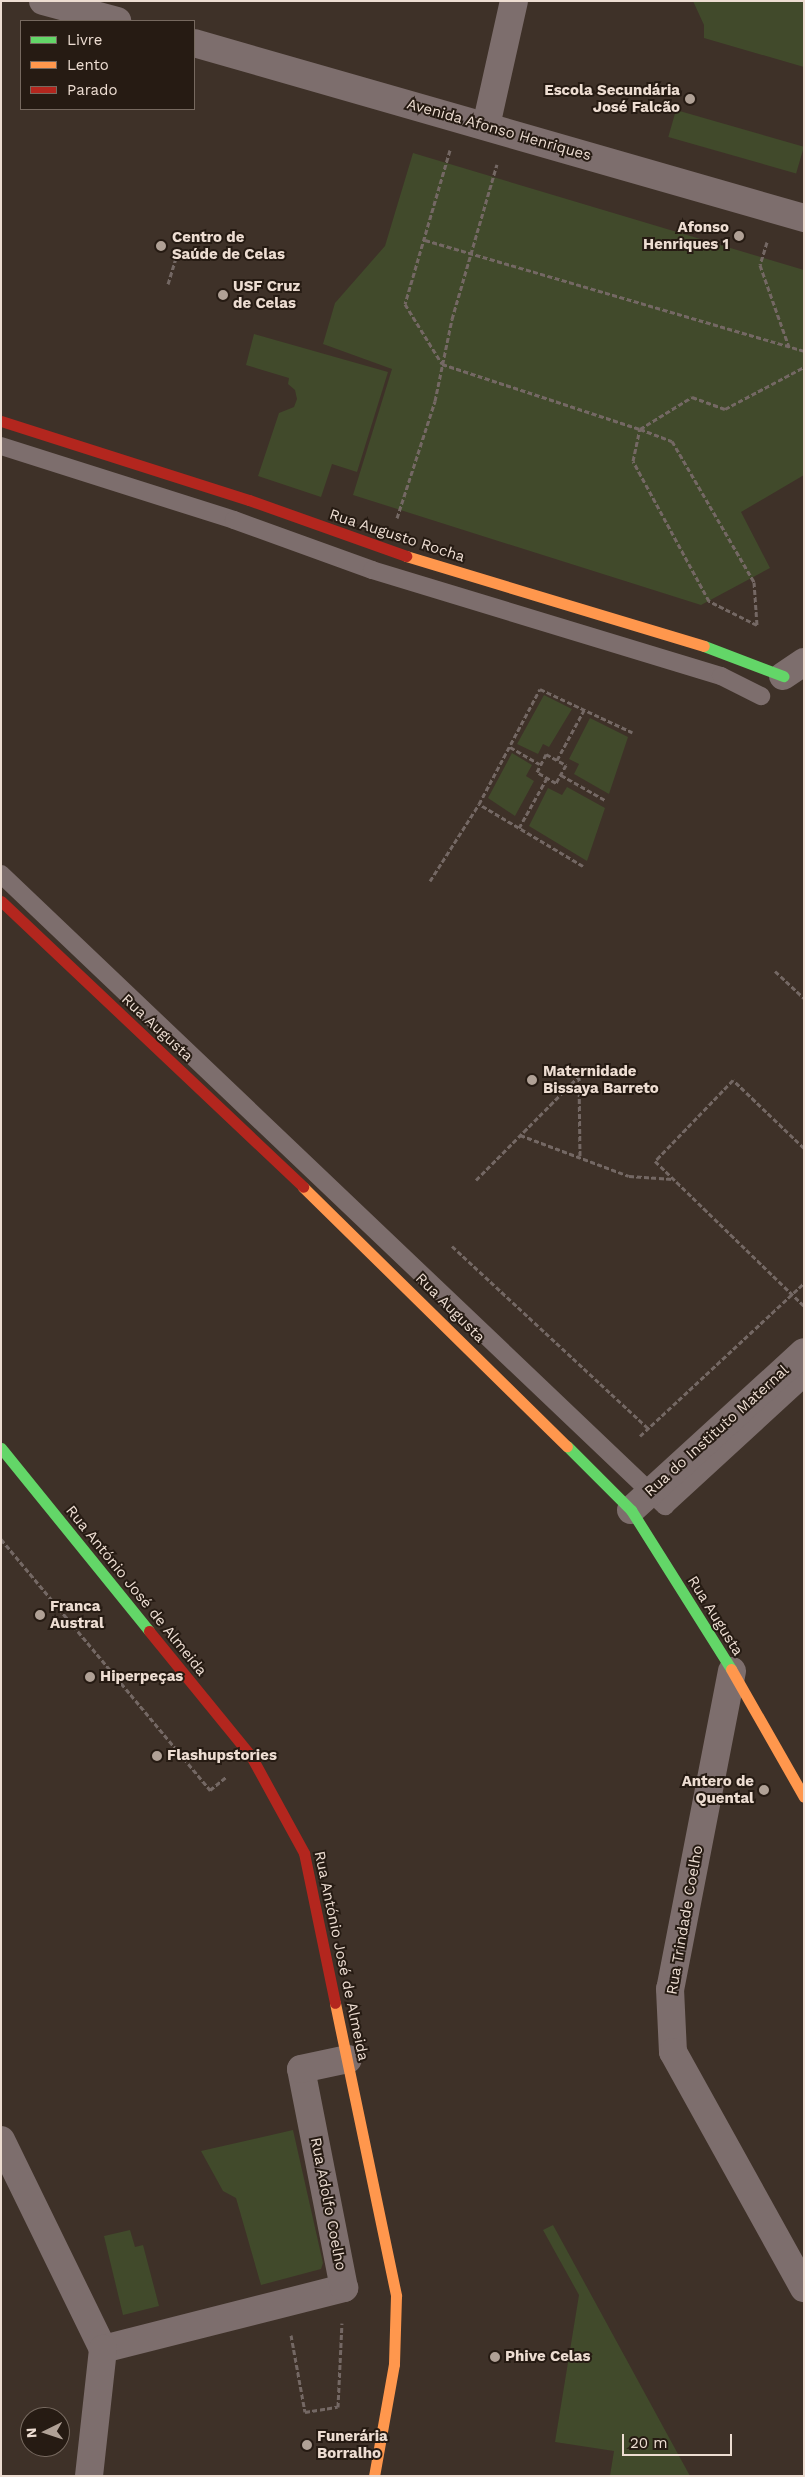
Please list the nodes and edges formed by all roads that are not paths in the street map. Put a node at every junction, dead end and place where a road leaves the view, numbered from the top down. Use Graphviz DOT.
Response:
graph roads {
  1 [pos="43,1"];
  2 [pos="514,1"];
  3 [pos="113,20"];
  4 [pos="195,43"];
  5 [pos="486,126"];
  6 [pos="804,218"];
  7 [pos="1,421"];
  8 [pos="1,446"];
  9 [pos="794,669"];
  10 [pos="761,696"];
  11 [pos="1,874"];
  12 [pos="1,901"];
  13 [pos="804,1352"];
  14 [pos="804,1378"];
  15 [pos="1,1448"];
  16 [pos="641,1501"];
  17 [pos="732,1671"];
  18 [pos="804,1797"];
  19 [pos="348,2059"];
  20 [pos="1,2140"];
  21 [pos="804,2288"];
  22 [pos="103,2349"];
  23 [pos="89,2476"];
  24 [pos="374,2476"];
  1 -- 3 [label="street"];
  2 -- 5 [label="street"];
  4 -- 5 [label="street, Avenida Afonso Henriques"];
  5 -- 6 [label="street, Avenida Afonso Henriques"];
  7 -- 9 [label="street, Rua Augusto Rocha"];
  8 -- 10 [label="lane"];
  11 -- 16 [label="lane"];
  12 -- 16 [label="street, Rua Augusta"];
  13 -- 16 [label="street, Rua do Instituto Maternal"];
  14 -- 16 [label="lane"];
  15 -- 19 [label="street, Rua António José de Almeida"];
  16 -- 17 [label="street, Rua Augusta"];
  17 -- 18 [label="street, Rua Augusta"];
  17 -- 21 [label="street, Rua Trindade Coelho"];
  19 -- 22 [label="street, Rua Adolfo Coelho"];
  19 -- 24 [label="street, Rua António José de Almeida"];
  20 -- 22 [label="street"];
  22 -- 23 [label="street"];
}
